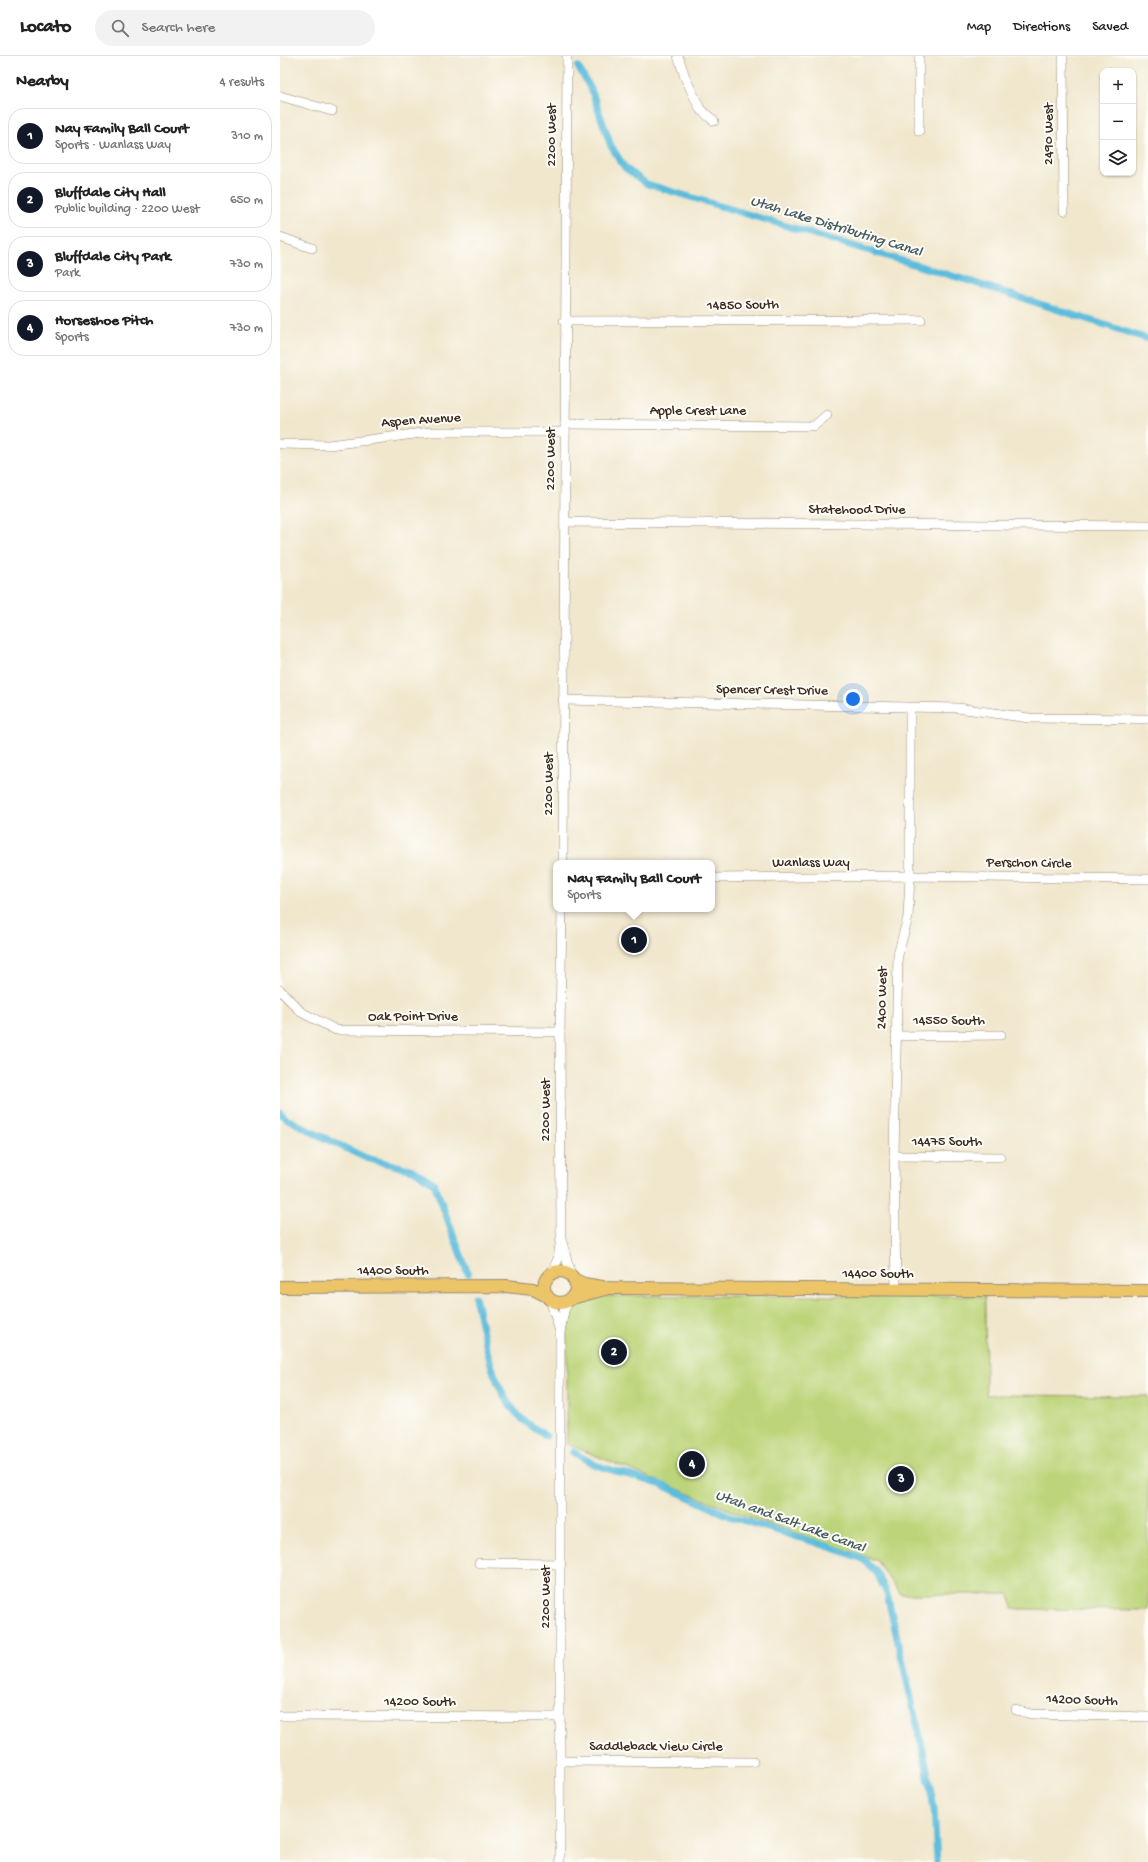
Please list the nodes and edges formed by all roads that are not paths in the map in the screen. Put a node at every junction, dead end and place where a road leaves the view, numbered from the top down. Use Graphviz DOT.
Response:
graph roads {
  1 [pos="567,56"];
  2 [pos="678,56"];
  3 [pos="919,56"];
  4 [pos="1063,56"];
  5 [pos="280,96"];
  6 [pos="332,111"];
  7 [pos="714,121"];
  8 [pos="919,131"];
  9 [pos="1064,212"];
  10 [pos="280,237"];
  11 [pos="312,248"];
  12 [pos="921,320"];
  13 [pos="564,321"];
  14 [pos="827,415"];
  15 [pos="565,428"];
  16 [pos="280,444"];
  17 [pos="565,522"];
  18 [pos="1148,526"];
  19 [pos="563,700"];
  20 [pos="910,708"];
  21 [pos="1148,719"];
  22 [pos="563,860"];
  23 [pos="910,876"];
  24 [pos="715,878"];
  25 [pos="1148,879"];
  26 [pos="562,912"];
  27 [pos="280,990"];
  28 [pos="560,1032"];
  29 [pos="1001,1035"];
  30 [pos="896,1036"];
  31 [pos="894,1156"];
  32 [pos="1000,1156"];
  33 [pos="561,1238"];
  34 [pos="549,1275"];
  35 [pos="572,1277"];
  36 [pos="506,1286"];
  37 [pos="280,1287"];
  38 [pos="608,1288"];
  39 [pos="896,1289"];
  40 [pos="1148,1291"];
  41 [pos="548,1298"];
  42 [pos="570,1299"];
  43 [pos="560,1332"];
  44 [pos="479,1563"];
  45 [pos="561,1564"];
  46 [pos="1016,1710"];
  47 [pos="280,1716"];
  48 [pos="560,1717"];
  49 [pos="1148,1717"];
  50 [pos="560,1761"];
  51 [pos="753,1762"];
  52 [pos="560,1862"];
  1 -- 13 [label="street, 2200 West"];
  2 -- 7 [label="street"];
  3 -- 8 [label="street"];
  4 -- 9 [label="street, 2490 West"];
  5 -- 6 [label="street"];
  10 -- 11 [label="street"];
  12 -- 13 [label="street, 14850 South"];
  13 -- 15 [label="street, 2200 West"];
  14 -- 15 [label="street, Apple Crest Lane"];
  15 -- 16 [label="street, Aspen Avenue"];
  15 -- 17 [label="street, 2200 West"];
  17 -- 18 [label="street, Statehood Drive"];
  17 -- 19 [label="street, 2200 West"];
  19 -- 20 [label="street, Spencer Crest Drive"];
  19 -- 22 [label="street, 2200 West"];
  20 -- 21 [label="street, Spencer Crest Drive"];
  20 -- 23 [label="street, 2400 West"];
  23 -- 24 [label="street, Wanlass Way"];
  23 -- 25 [label="street, Perschon Circle"];
  23 -- 30 [label="street, 2400 West"];
  26 -- 28 [label="street, 2200 West"];
  27 -- 28 [label="street, Oak Point Drive"];
  28 -- 33 [label="street, 2200 West"];
  29 -- 30 [label="street, 14550 South"];
  30 -- 31 [label="street, 2400 West"];
  31 -- 32 [label="street, 14475 South"];
  31 -- 39 [label="street, 2400 West"];
  33 -- 34 [label="street, 2200 West"];
  33 -- 35 [label="street, 2200 West"];
  34 -- 35 [label="main road"];
  34 -- 36 [label="main road, 14400 South"];
  34 -- 41 [label="main road"];
  35 -- 38 [label="main road, 14400 South"];
  35 -- 42 [label="main road"];
  36 -- 37 [label="main road, 14400 South"];
  36 -- 41 [label="main road, 14400 South"];
  38 -- 39 [label="main road, 14400 South"];
  38 -- 42 [label="main road, 14400 South"];
  39 -- 40 [label="main road, 14400 South"];
  41 -- 42 [label="main road"];
  41 -- 43 [label="street, 2200 West"];
  42 -- 43 [label="street, 2200 West"];
  43 -- 45 [label="street, 2200 West"];
  44 -- 45 [label="street"];
  45 -- 48 [label="street, 2200 West"];
  46 -- 49 [label="street, 14200 South"];
  47 -- 48 [label="street, 14200 South"];
  48 -- 50 [label="street, 2200 West"];
  50 -- 51 [label="street, Saddleback View Circle"];
  50 -- 52 [label="street, 2200 West"];
}
